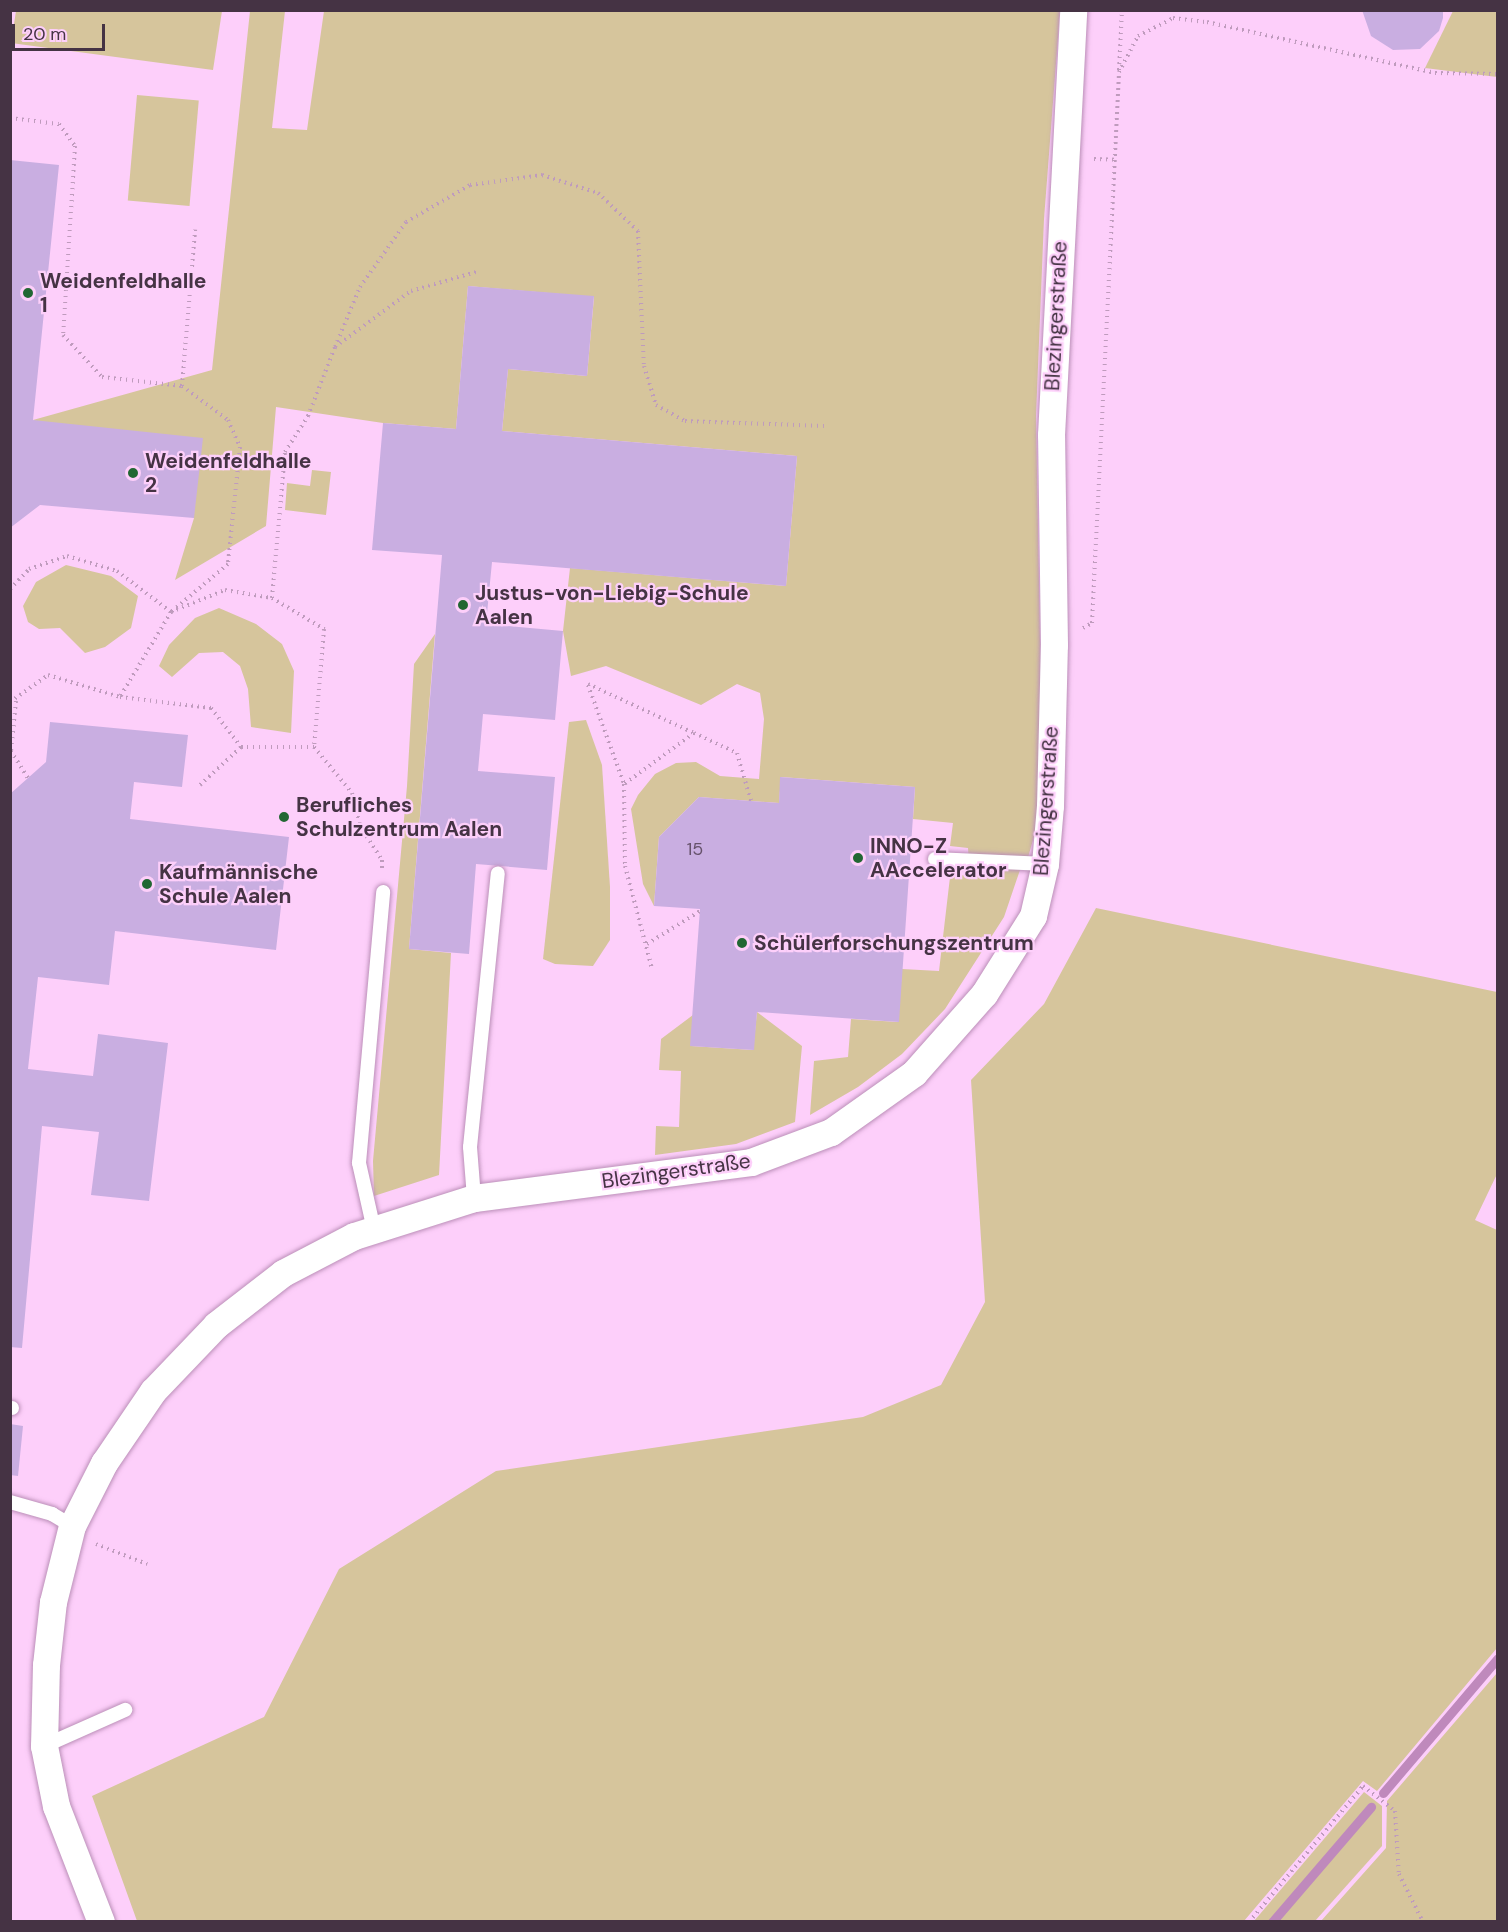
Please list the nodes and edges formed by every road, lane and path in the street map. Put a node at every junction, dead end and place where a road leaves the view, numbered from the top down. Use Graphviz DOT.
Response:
graph roads {
  1 [pos="1073,10"];
  2 [pos="1122,10"];
  3 [pos="1119,72"];
  4 [pos="1497,74"];
  5 [pos="10,118"];
  6 [pos="195,230"];
  7 [pos="476,272"];
  8 [pos="335,347"];
  9 [pos="182,386"];
  10 [pos="824,426"];
  11 [pos="10,589"];
  12 [pos="273,598"];
  13 [pos="171,612"];
  14 [pos="1054,645"];
  15 [pos="120,697"];
  16 [pos="13,701"];
  17 [pos="694,733"];
  18 [pos="241,747"];
  19 [pos="314,747"];
  20 [pos="28,778"];
  21 [pos="624,784"];
  22 [pos="201,785"];
  23 [pos="750,801"];
  24 [pos="935,859"];
  25 [pos="1046,864"];
  26 [pos="498,873"];
  27 [pos="383,892"];
  28 [pos="700,911"];
  29 [pos="647,944"];
  30 [pos="652,969"];
  31 [pos="474,1198"];
  32 [pos="374,1230"];
  33 [pos="10,1502"];
  34 [pos="71,1530"];
  35 [pos="147,1564"];
  36 [pos="125,1710"];
  37 [pos="44,1746"];
  38 [pos="101,1922"];
  39 [pos="1249,1922"];
  40 [pos="1423,1922"];
  1 -- 14 [label="street, Blezingerstraße"];
  2 -- 3 [label="path"];
  3 -- 4 [label="path"];
  3 -- 14 [label="path"];
  5 -- 9 [label="path"];
  6 -- 9 [label="path"];
  7 -- 8 [label="path"];
  8 -- 10 [label="path"];
  8 -- 12 [label="path"];
  9 -- 13 [label="path"];
  11 -- 13 [label="path"];
  12 -- 13 [label="path"];
  12 -- 19 [label="path"];
  13 -- 15 [label="path"];
  14 -- 25 [label="street, Blezingerstraße"];
  15 -- 16 [label="path"];
  15 -- 18 [label="path"];
  16 -- 20 [label="path"];
  17 -- 21 [label="path"];
  17 -- 21 [label="path"];
  17 -- 23 [label="path"];
  18 -- 19 [label="path"];
  18 -- 22 [label="path"];
  19 -- 27 [label="path"];
  21 -- 29 [label="path"];
  24 -- 25 [label="lane"];
  25 -- 31 [label="street, Blezingerstraße"];
  26 -- 31 [label="lane"];
  27 -- 32 [label="lane"];
  28 -- 29 [label="path"];
  29 -- 30 [label="path"];
  31 -- 32 [label="street, Blezingerstraße"];
  32 -- 34 [label="street, Blezingerstraße"];
  33 -- 34 [label="lane"];
  34 -- 35 [label="path"];
  34 -- 37 [label="street, Blezingerstraße"];
  36 -- 37 [label="lane"];
  37 -- 38 [label="street, Blezingerstraße"];
  39 -- 40 [label="path"];
}
